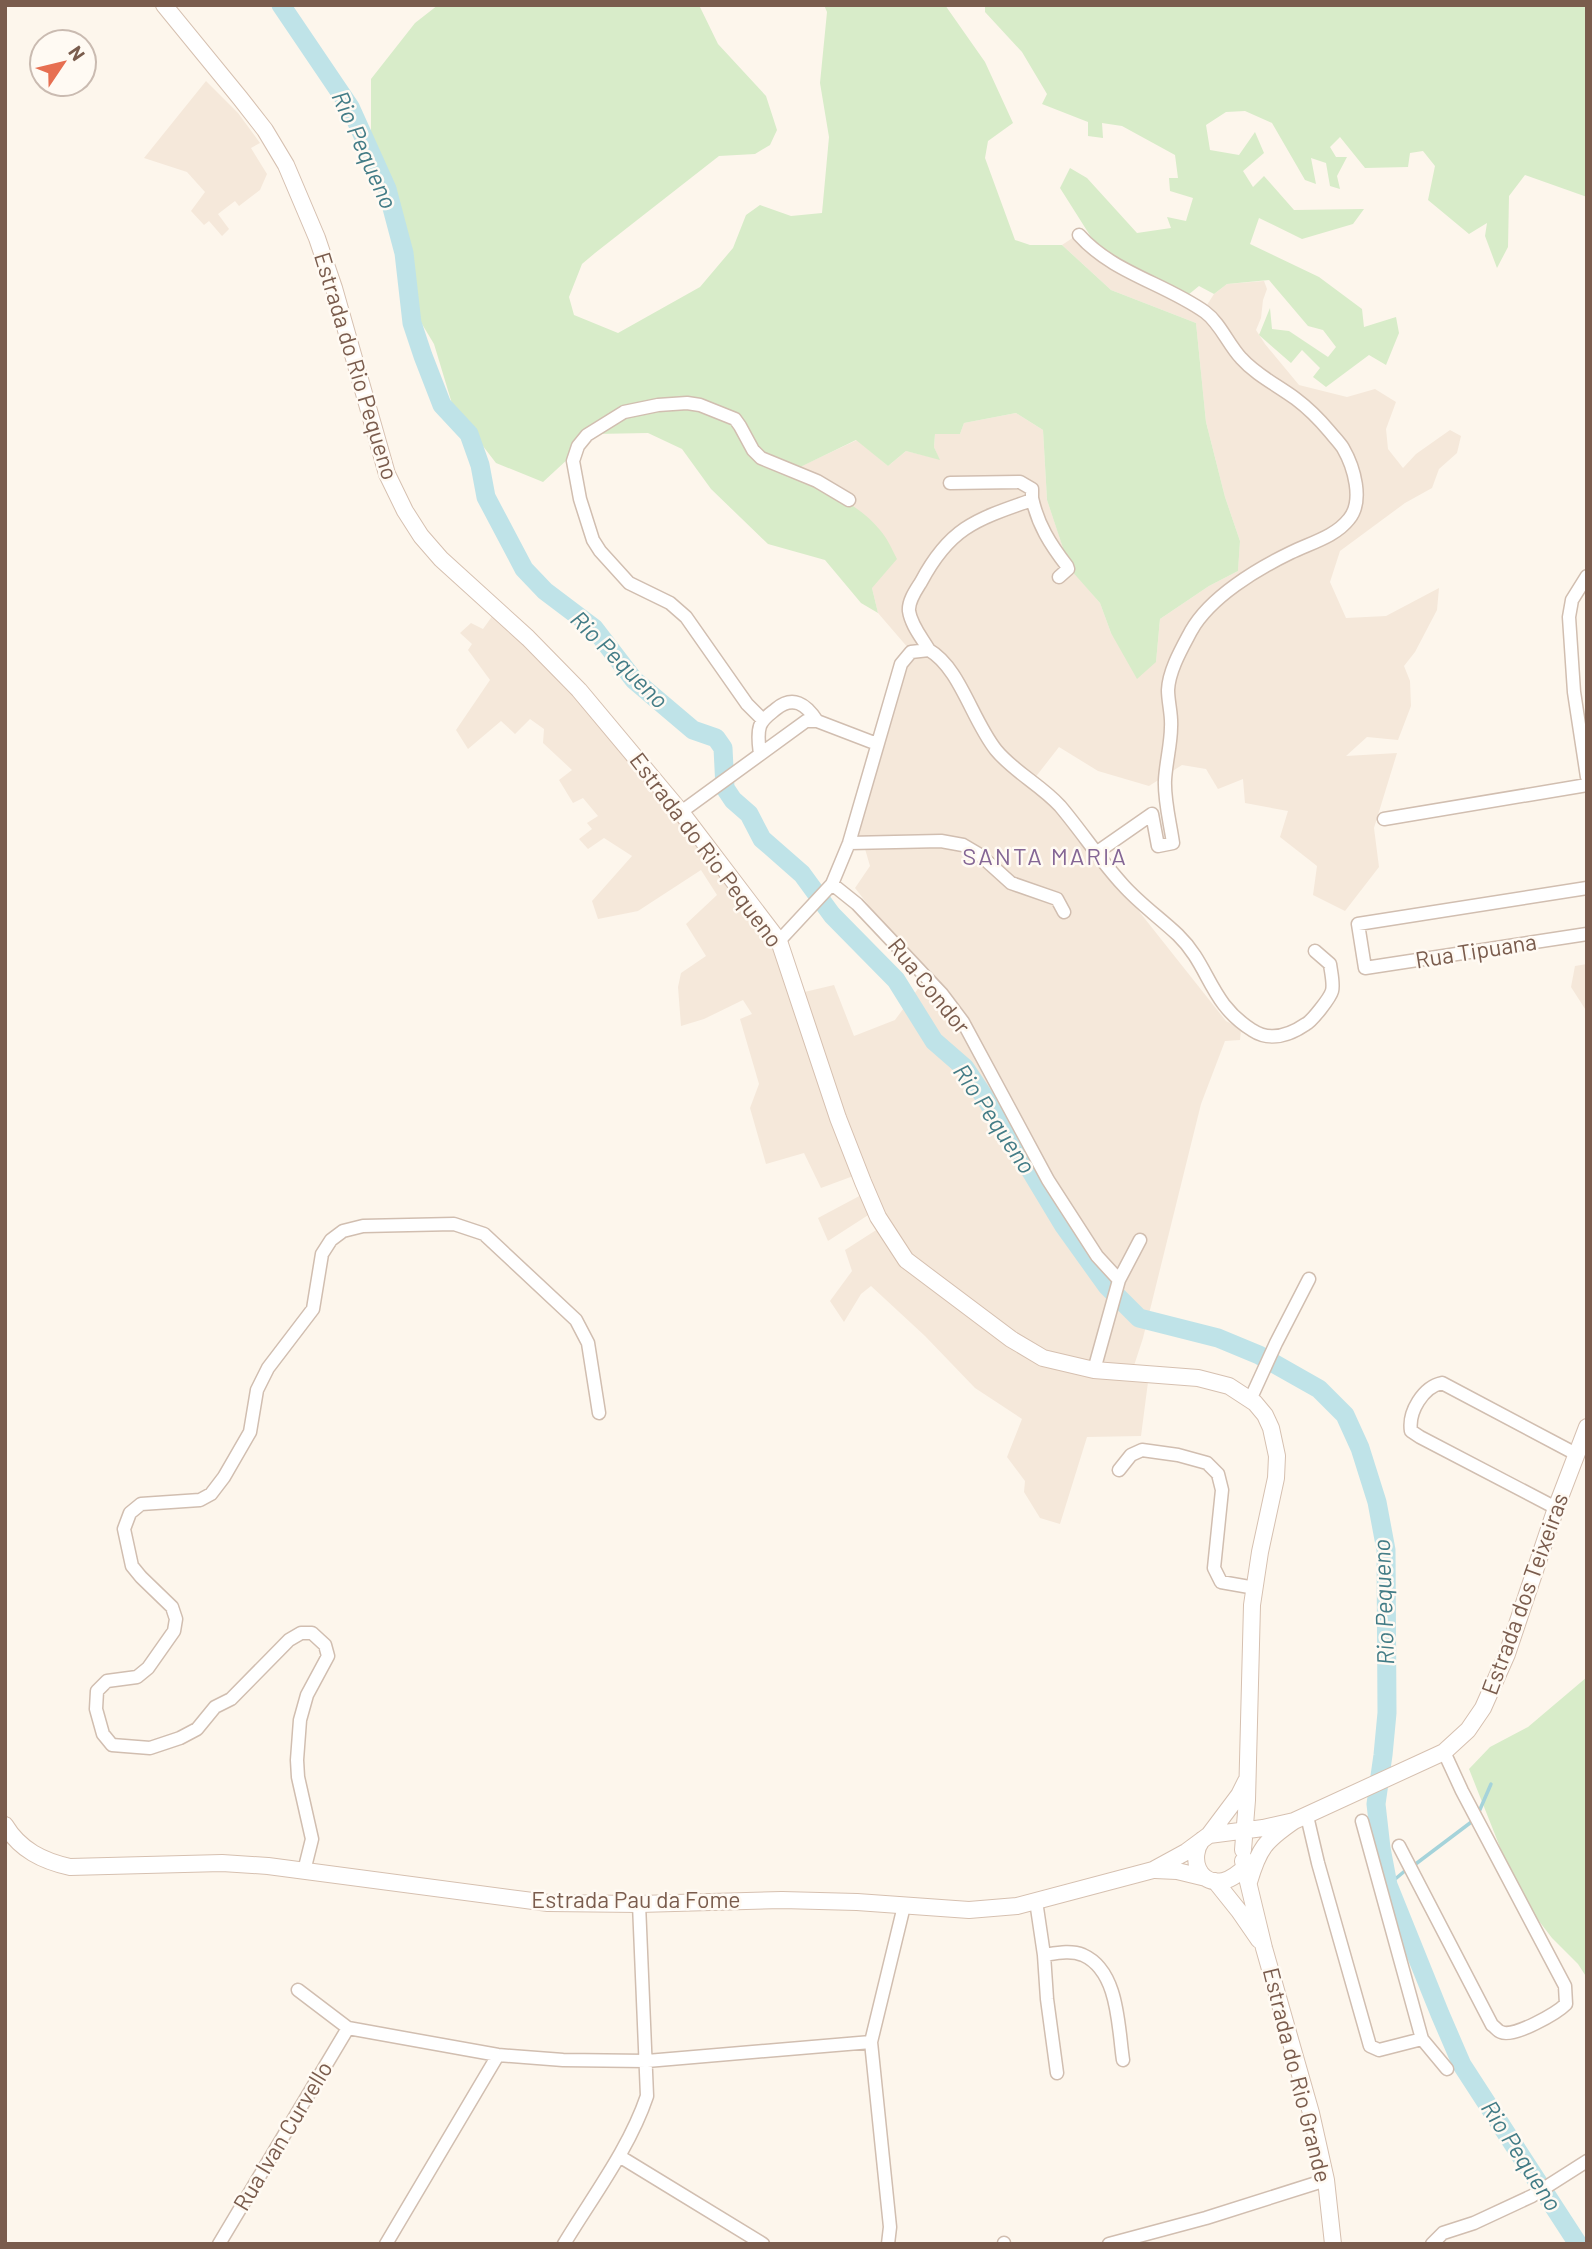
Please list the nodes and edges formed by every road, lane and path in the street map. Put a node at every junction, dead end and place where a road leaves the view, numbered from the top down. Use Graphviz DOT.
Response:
graph roads {
  1 [pos="164,5"];
  2 [pos="1079,235"];
  3 [pos="950,483"];
  4 [pos="1032,498"];
  5 [pos="849,500"];
  6 [pos="1587,576"];
  7 [pos="1059,577"];
  8 [pos="929,650"];
  9 [pos="763,720"];
  10 [pos="817,721"];
  11 [pos="877,744"];
  12 [pos="760,754"];
  13 [pos="1587,777"];
  14 [pos="1587,785"];
  15 [pos="681,811"];
  16 [pos="1384,819"];
  17 [pos="849,843"];
  18 [pos="1097,853"];
  19 [pos="830,887"];
  20 [pos="1587,888"];
  21 [pos="1064,912"];
  22 [pos="1587,934"];
  23 [pos="779,941"];
  24 [pos="1315,951"];
  25 [pos="1140,1240"];
  26 [pos="1309,1279"];
  27 [pos="1118,1282"];
  28 [pos="1094,1370"];
  29 [pos="1250,1400"];
  30 [pos="599,1413"];
  31 [pos="1587,1427"];
  32 [pos="1576,1454"];
  33 [pos="1119,1470"];
  34 [pos="1556,1508"];
  35 [pos="1255,1588"];
  36 [pos="1444,1752"];
  37 [pos="1247,1779"];
  38 [pos="1247,1800"];
  39 [pos="1300,1818"];
  40 [pos="1362,1821"];
  41 [pos="5,1825"];
  42 [pos="1270,1826"];
  43 [pos="1245,1831"];
  44 [pos="1212,1836"];
  45 [pos="1399,1846"];
  46 [pos="1246,1865"];
  47 [pos="1153,1870"];
  48 [pos="304,1871"];
  49 [pos="1210,1880"];
  50 [pos="1036,1901"];
  51 [pos="639,1904"];
  52 [pos="905,1906"];
  53 [pos="1264,1948"];
  54 [pos="1044,1955"];
  55 [pos="298,1990"];
  56 [pos="348,2028"];
  57 [pos="1422,2039"];
  58 [pos="871,2042"];
  59 [pos="499,2055"];
  60 [pos="1123,2060"];
  61 [pos="647,2061"];
  62 [pos="1447,2069"];
  63 [pos="1057,2073"];
  64 [pos="619,2156"];
  65 [pos="1587,2161"];
  66 [pos="1326,2180"];
  67 [pos="741,2238"];
  68 [pos="219,2244"];
  69 [pos="386,2244"];
  70 [pos="564,2244"];
  71 [pos="762,2244"];
  72 [pos="888,2244"];
  73 [pos="1109,2244"];
  74 [pos="1333,2244"];
  75 [pos="1432,2244"];
  1 -- 15 [label="street, Estrada do Rio Pequeno"];
  2 -- 18 [label="street"];
  3 -- 4 [label="street"];
  4 -- 7 [label="street"];
  4 -- 8 [label="street"];
  5 -- 9 [label="street"];
  6 -- 13 [label="street"];
  8 -- 11 [label="street"];
  8 -- 18 [label="street"];
  9 -- 10 [label="street"];
  9 -- 12 [label="street"];
  10 -- 11 [label="street"];
  10 -- 12 [label="street"];
  11 -- 17 [label="street"];
  12 -- 15 [label="street"];
  14 -- 16 [label="street"];
  15 -- 23 [label="street, Estrada do Rio Pequeno"];
  17 -- 19 [label="street"];
  17 -- 21 [label="street"];
  18 -- 24 [label="street"];
  19 -- 23 [label="street"];
  19 -- 27 [label="street, Rua Condor"];
  20 -- 22 [label="street, Rua Tipuana"];
  23 -- 28 [label="street, Estrada do Rio Pequeno"];
  25 -- 27 [label="street"];
  26 -- 29 [label="street"];
  27 -- 28 [label="street"];
  28 -- 29 [label="street, Estrada do Rio Pequeno"];
  29 -- 35 [label="street, Estrada do Rio Pequeno"];
  30 -- 48 [label="street"];
  31 -- 32 [label="street, Estrada dos Teixeiras"];
  32 -- 34 [label="street, Estrada dos Teixeiras"];
  32 -- 34 [label="street"];
  33 -- 35 [label="street"];
  34 -- 36 [label="street, Estrada dos Teixeiras"];
  35 -- 37 [label="street, Estrada do Rio Pequeno"];
  36 -- 39 [label="street, Estrada dos Teixeiras"];
  36 -- 45 [label="street"];
  37 -- 38 [label="street, Estrada do Rio Pequeno"];
  37 -- 44 [label="street, Estrada do Rio Pequeno"];
  38 -- 42 [label="street"];
  38 -- 43 [label="street, Estrada do Rio Pequeno"];
  39 -- 42 [label="street, Estrada dos Teixeiras"];
  39 -- 46 [label="street, Estrada dos Teixeiras"];
  39 -- 57 [label="street"];
  40 -- 57 [label="street"];
  41 -- 48 [label="street, Estrada Pau da Fome"];
  42 -- 43 [label="street, Estrada dos Teixeiras"];
  43 -- 44 [label="street, Estrada dos Teixeiras"];
  43 -- 46 [label="street, Estrada do Rio Pequeno"];
  44 -- 46 [label="street"];
  44 -- 47 [label="street, Estrada Pau da Fome"];
  44 -- 49 [label="street"];
  46 -- 49 [label="street"];
  46 -- 53 [label="street, Estrada do Rio Grande"];
  47 -- 49 [label="street, Estrada Pau da Fome"];
  47 -- 50 [label="street, Estrada Pau da Fome"];
  48 -- 51 [label="street, Estrada Pau da Fome"];
  49 -- 53 [label="street, Estrada do Rio Grande"];
  50 -- 52 [label="street, Estrada Pau da Fome"];
  50 -- 54 [label="street"];
  51 -- 52 [label="street, Estrada Pau da Fome"];
  51 -- 61 [label="street"];
  52 -- 58 [label="street"];
  53 -- 66 [label="street, Estrada do Rio Grande"];
  54 -- 60 [label="street"];
  54 -- 63 [label="street"];
  55 -- 56 [label="street"];
  56 -- 59 [label="street"];
  56 -- 68 [label="street, Rua Ivan Curvello"];
  57 -- 62 [label="street"];
  58 -- 61 [label="street"];
  58 -- 72 [label="street"];
  59 -- 61 [label="street"];
  59 -- 69 [label="street"];
  61 -- 64 [label="street"];
  64 -- 67 [label="street"];
  64 -- 70 [label="street"];
  65 -- 75 [label="street"];
  66 -- 73 [label="street"];
  66 -- 74 [label="street, Estrada do Rio Grande"];
  67 -- 71 [label="street"];
}
